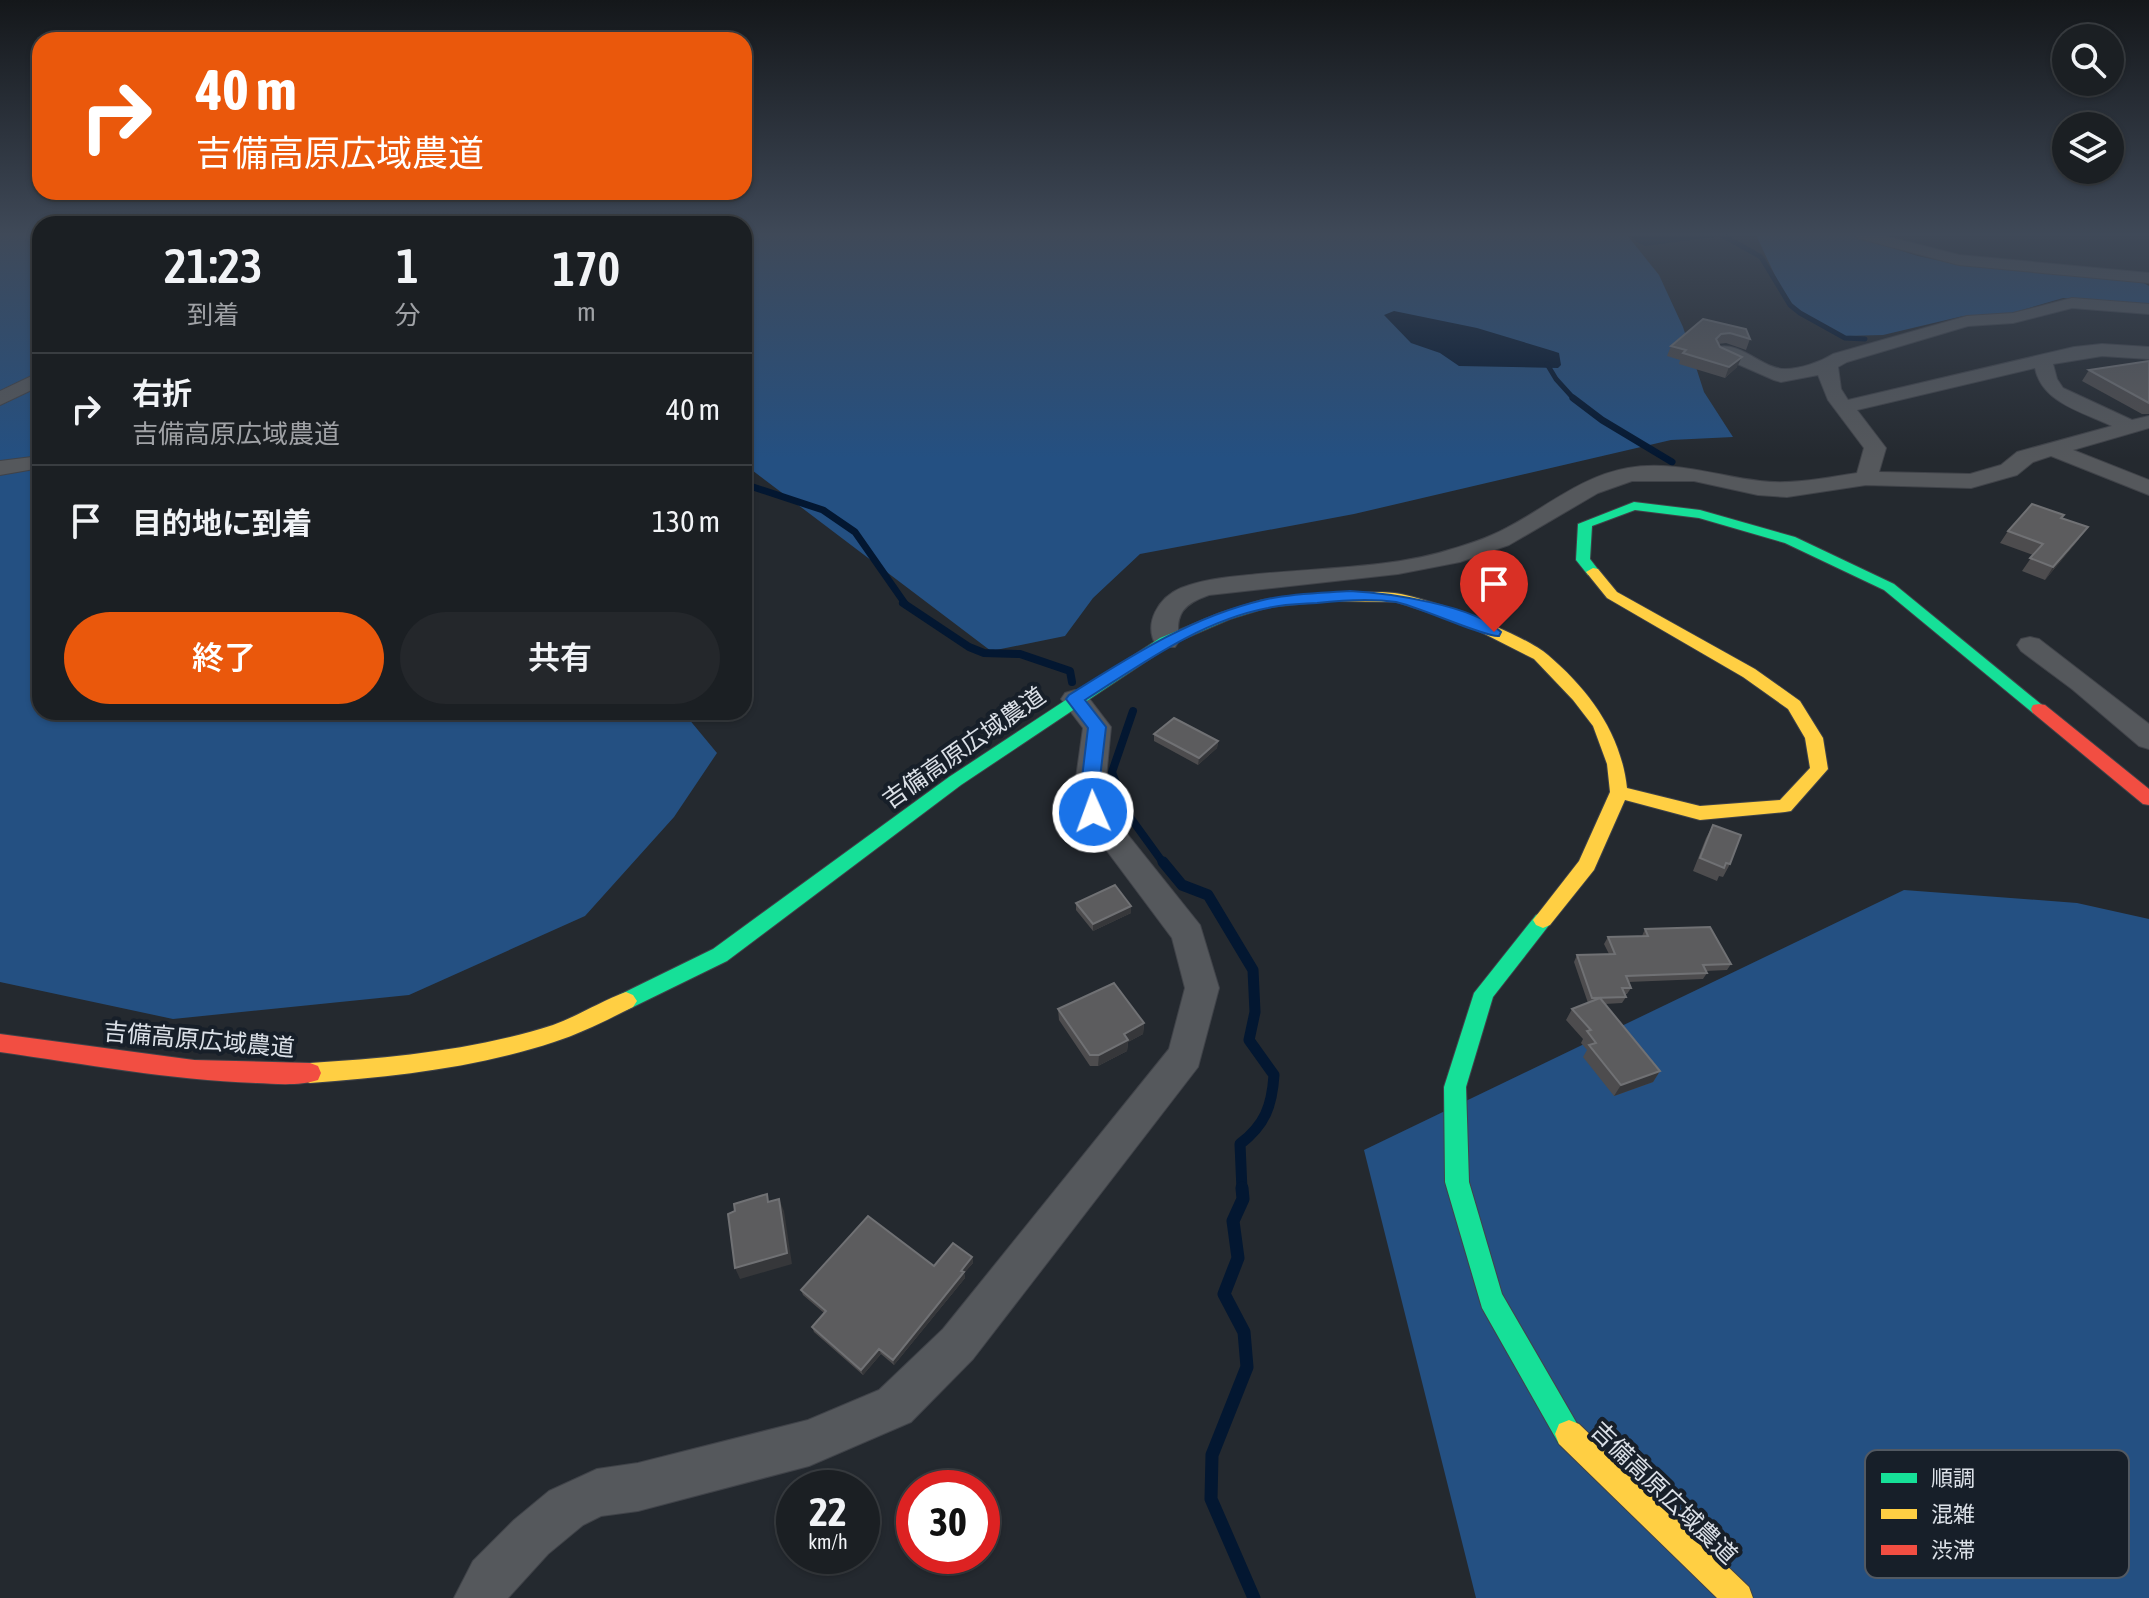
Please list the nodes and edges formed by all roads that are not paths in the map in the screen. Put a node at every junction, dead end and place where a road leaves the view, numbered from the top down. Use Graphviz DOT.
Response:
graph roads {
  1 [pos="2046,310"];
  2 [pos="1724,351"];
  3 [pos="2149,353"];
  4 [pos="2043,360"];
  5 [pos="1827,369"];
  6 [pos="32,382"];
  7 [pos="0,399"];
  8 [pos="1843,407"];
  9 [pos="2138,424"];
  10 [pos="2051,449"];
  11 [pos="32,463"];
  12 [pos="0,468"];
  13 [pos="1866,478"];
  14 [pos="2149,488"];
  15 [pos="1166,641"];
  16 [pos="2030,645"];
  17 [pos="1075,699"];
  18 [pos="2149,739"];
  19 [pos="1619,792"];
  20 [pos="2149,799"];
  21 [pos="0,1043"];
  22 [pos="479,1598"];
  23 [pos="1738,1598"];
  1 -- 5 [label="street"];
  2 -- 5 [label="street"];
  3 -- 4 [label="street"];
  4 -- 8 [label="street"];
  4 -- 9 [label="street"];
  5 -- 8 [label="street"];
  6 -- 7 [label="street"];
  8 -- 13 [label="street"];
  9 -- 10 [label="street"];
  10 -- 13 [label="street"];
  10 -- 14 [label="street"];
  11 -- 12 [label="street"];
  13 -- 15 [label="street"];
  15 -- 17 [label="street, 吉備高原広域農道"];
  15 -- 19 [label="street, 吉備高原広域農道"];
  16 -- 18 [label="street"];
  17 -- 21 [label="street, 吉備高原広域農道"];
  17 -- 22 [label="street"];
  19 -- 20 [label="street"];
  19 -- 23 [label="street, 吉備高原広域農道"];
}
